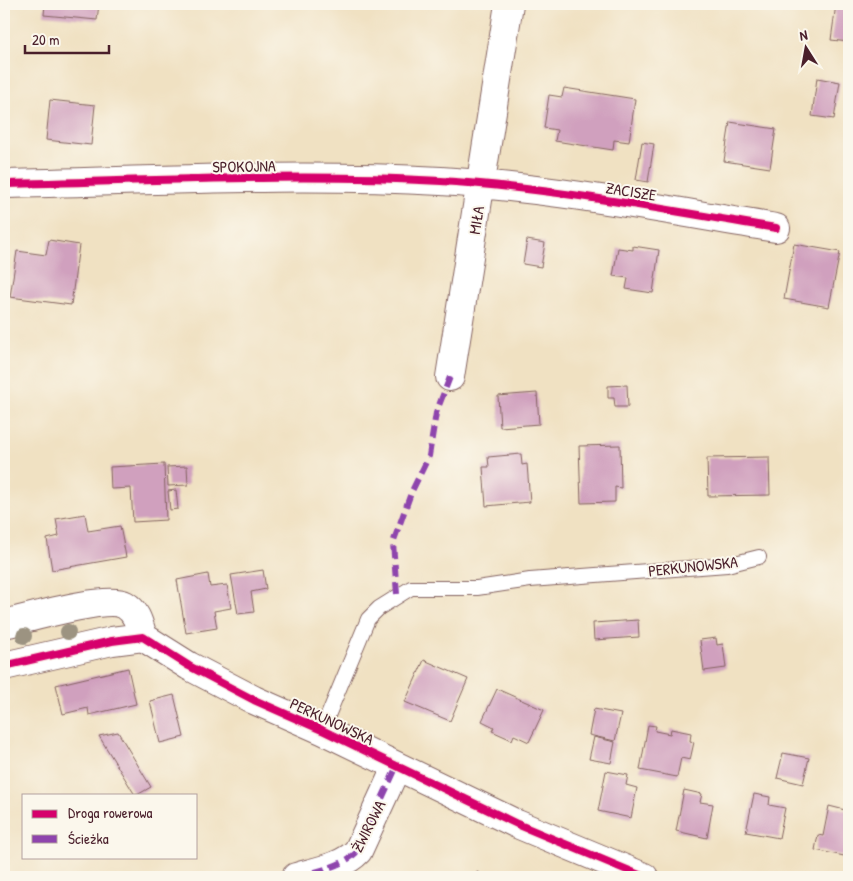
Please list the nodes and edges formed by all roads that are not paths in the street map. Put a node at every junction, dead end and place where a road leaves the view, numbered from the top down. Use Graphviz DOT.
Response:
graph roads {
  1 [pos="509,4"];
  2 [pos="6,184"];
  3 [pos="482,186"];
  4 [pos="776,228"];
  5 [pos="450,377"];
  6 [pos="759,558"];
  7 [pos="4,624"];
  8 [pos="143,637"];
  9 [pos="4,666"];
  10 [pos="322,730"];
  11 [pos="396,768"];
  12 [pos="296,877"];
  13 [pos="644,877"];
  1 -- 3 [label="street, MIŁA"];
  2 -- 3 [label="street, SPOKOJNA"];
  3 -- 4 [label="street, ZACISZE"];
  3 -- 5 [label="street, MIŁA"];
  6 -- 10 [label="lane, PERKUNOWSKA"];
  7 -- 8 [label="street"];
  8 -- 9 [label="street"];
  8 -- 10 [label="street, PERKUNOWSKA"];
  10 -- 11 [label="street, PERKUNOWSKA"];
  11 -- 12 [label="street, ŻWIROWA"];
  11 -- 13 [label="street, PERKUNOWSKA"];
}
